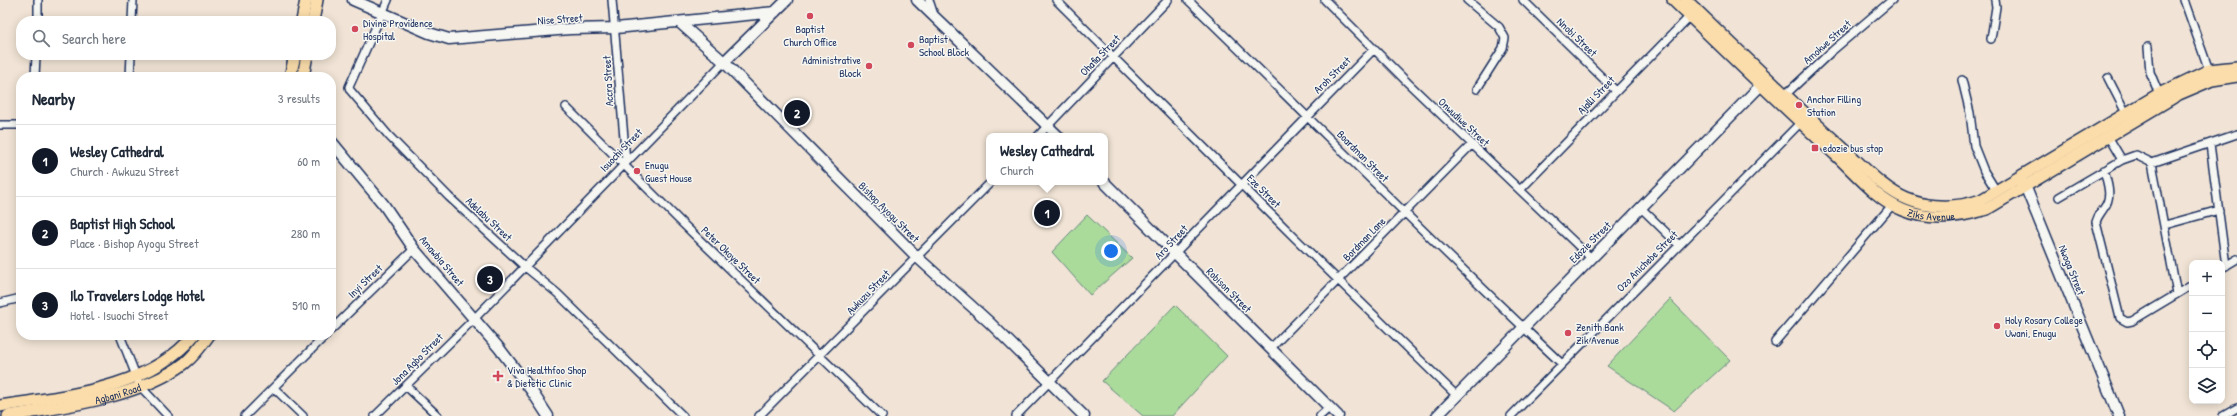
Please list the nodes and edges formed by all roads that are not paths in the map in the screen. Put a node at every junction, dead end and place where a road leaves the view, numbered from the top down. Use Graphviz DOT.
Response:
graph roads {
  1 [pos="38,0"];
  2 [pos="133,0"];
  3 [pos="306,0"];
  4 [pos="317,0"];
  5 [pos="353,0"];
  6 [pos="388,0"];
  7 [pos="612,0"];
  8 [pos="787,0"];
  9 [pos="917,0"];
  10 [pos="929,0"];
  11 [pos="1056,0"];
  12 [pos="1168,0"];
  13 [pos="1188,0"];
  14 [pos="1324,0"];
  15 [pos="1467,0"];
  16 [pos="1523,0"];
  17 [pos="1672,0"];
  18 [pos="1686,0"];
  19 [pos="1892,0"];
  20 [pos="1995,0"];
  21 [pos="2184,0"];
  22 [pos="384,12"];
  23 [pos="775,12"];
  24 [pos="1693,14"];
  25 [pos="38,16"];
  26 [pos="132,16"];
  27 [pos="303,16"];
  28 [pos="314,16"];
  29 [pos="936,19"];
  30 [pos="680,23"];
  31 [pos="616,28"];
  32 [pos="1991,39"];
  33 [pos="2148,47"];
  34 [pos="1373,50"];
  35 [pos="1114,57"];
  36 [pos="36,60"];
  37 [pos="131,60"];
  38 [pos="294,60"];
  39 [pos="306,60"];
  40 [pos="724,62"];
  41 [pos="2237,67"];
  42 [pos="36,72"];
  43 [pos="130,72"];
  44 [pos="291,72"];
  45 [pos="304,72"];
  46 [pos="2211,75"];
  47 [pos="2237,76"];
  48 [pos="2108,78"];
  49 [pos="1962,80"];
  50 [pos="1764,81"];
  51 [pos="1477,89"];
  52 [pos="1615,90"];
  53 [pos="2159,94"];
  54 [pos="1782,98"];
  55 [pos="566,107"];
  56 [pos="1308,116"];
  57 [pos="1804,119"];
  58 [pos="2129,119"];
  59 [pos="0,125"];
  60 [pos="16,125"];
  61 [pos="1048,126"];
  62 [pos="1041,133"];
  63 [pos="1055,133"];
  64 [pos="2237,134"];
  65 [pos="2108,138"];
  66 [pos="1472,144"];
  67 [pos="2210,144"];
  68 [pos="336,147"];
  69 [pos="2122,160"];
  70 [pos="625,163"];
  71 [pos="2152,163"];
  72 [pos="2104,170"];
  73 [pos="2019,178"];
  74 [pos="1241,184"];
  75 [pos="988,185"];
  76 [pos="1107,185"];
  77 [pos="2026,188"];
  78 [pos="1520,190"];
  79 [pos="1997,192"];
  80 [pos="2059,197"];
  81 [pos="1893,204"];
  82 [pos="1641,208"];
  83 [pos="2219,210"];
  84 [pos="1405,213"];
  85 [pos="2165,225"];
  86 [pos="1679,245"];
  87 [pos="414,249"];
  88 [pos="1176,254"];
  89 [pos="917,257"];
  90 [pos="1591,258"];
  91 [pos="2237,259"];
  92 [pos="2223,260"];
  93 [pos="524,266"];
  94 [pos="2225,266"];
  95 [pos="1339,280"];
  96 [pos="2189,288"];
  97 [pos="2177,294"];
  98 [pos="16,299"];
  99 [pos="0,303"];
  100 [pos="474,318"];
  101 [pos="336,325"];
  102 [pos="1523,328"];
  103 [pos="122,340"];
  104 [pos="189,340"];
  105 [pos="205,340"];
  106 [pos="321,340"];
  107 [pos="1775,342"];
  108 [pos="1271,348"];
  109 [pos="820,356"];
  110 [pos="1562,364"];
  111 [pos="134,376"];
  112 [pos="1049,381"];
  113 [pos="140,386"];
  114 [pos="406,386"];
  115 [pos="274,388"];
  116 [pos="1457,396"];
  117 [pos="0,406"];
  118 [pos="1329,408"];
  119 [pos="2237,408"];
  120 [pos="8,416"];
  121 [pos="168,416"];
  122 [pos="245,416"];
  123 [pos="303,416"];
  124 [pos="375,416"];
  125 [pos="438,416"];
  126 [pos="548,416"];
  127 [pos="683,416"];
  128 [pos="759,416"];
  129 [pos="882,416"];
  130 [pos="1016,416"];
  131 [pos="1084,416"];
  132 [pos="1320,416"];
  133 [pos="1338,416"];
  134 [pos="1437,416"];
  135 [pos="1511,416"];
  136 [pos="2119,416"];
  137 [pos="2223,416"];
  1 -- 25 [label="street"];
  2 -- 26 [label="street"];
  3 -- 27 [label="main road"];
  4 -- 28 [label="main road"];
  5 -- 22 [label="main road, Nise Street"];
  6 -- 22 [label="street"];
  7 -- 31 [label="street, Accra Street"];
  8 -- 23 [label="main road, Isuochi Street"];
  9 -- 29 [label="main road"];
  10 -- 29 [label="street"];
  11 -- 35 [label="street, Eze Street"];
  12 -- 35 [label="street, Ohafia Street"];
  13 -- 56 [label="street, Boardman Street"];
  14 -- 34 [label="street, Onwudiwe Street"];
  15 -- 51 [label="street"];
  16 -- 52 [label="street, Nnobi Street"];
  17 -- 24 [label="main road, Ziks Avenue"];
  18 -- 24 [label="main road, Ziks Avenue"];
  19 -- 54 [label="street, Amokwe Street"];
  20 -- 32 [label="street"];
  21 -- 46 [label="street"];
  22 -- 31 [label="main road, Nise Street"];
  22 -- 93 [label="street, Adelabu Street"];
  23 -- 30 [label="main road, Nise Street"];
  23 -- 40 [label="main road, Isuochi Street"];
  24 -- 50 [label="main road, Ziks Avenue"];
  24 -- 52 [label="street, Ajalli Street"];
  29 -- 61 [label="main road"];
  30 -- 31 [label="main road, Nise Street"];
  30 -- 40 [label="main road, Bishop Ayogu Street"];
  31 -- 70 [label="street, Accra Street"];
  33 -- 53 [label="street"];
  34 -- 56 [label="street, Aroh Street"];
  34 -- 66 [label="street, Onwudiwe Street"];
  35 -- 61 [label="street, Ohafia Street"];
  35 -- 74 [label="street, Eze Street"];
  36 -- 42 [label="street"];
  37 -- 43 [label="street"];
  38 -- 44 [label="main road"];
  39 -- 45 [label="main road"];
  40 -- 70 [label="street, Isuochi Street"];
  40 -- 89 [label="main road, Bishop Ayogu Street"];
  41 -- 46 [label="main road, Ziks Avenue"];
  46 -- 47 [label="main road, Ziks Avenue"];
  46 -- 53 [label="main road, Ziks Avenue"];
  46 -- 58 [label="main road, Ziks Avenue"];
  48 -- 58 [label="street"];
  49 -- 79 [label="street"];
  50 -- 54 [label="main road, Ziks Avenue"];
  50 -- 82 [label="main road, Edozie Street"];
  52 -- 78 [label="street, Ajalli Street"];
  53 -- 58 [label="main road, Ziks Avenue"];
  54 -- 57 [label="main road, Ziks Avenue"];
  55 -- 70 [label="street, Peter Okoye Street"];
  56 -- 74 [label="street, Aro Street"];
  56 -- 84 [label="street, Boardman Street"];
  57 -- 79 [label="main road, Ziks Avenue"];
  57 -- 81 [label="main road, Ziks Avenue"];
  57 -- 86 [label="street, Ozo Anichebe Street"];
  58 -- 65 [label="main road, Ziks Avenue"];
  58 -- 73 [label="main road, Ziks Avenue"];
  59 -- 60 [label="street"];
  61 -- 62 [label="street"];
  61 -- 63 [label="main road"];
  64 -- 67 [label="street"];
  65 -- 69 [label="street"];
  65 -- 77 [label="main road, Ziks Avenue"];
  66 -- 78 [label="street, Onwudiwe Street"];
  66 -- 84 [label="street, Bordman Lane"];
  67 -- 71 [label="street"];
  67 -- 83 [label="street"];
  68 -- 87 [label="main road, Amawbia Street"];
  69 -- 71 [label="street"];
  69 -- 72 [label="street"];
  70 -- 93 [label="street, Isuochi Street"];
  70 -- 109 [label="street, Peter Okoye Street"];
  71 -- 85 [label="street"];
  72 -- 80 [label="street"];
  72 -- 97 [label="street"];
  73 -- 77 [label="main road, Nwoga Street"];
  73 -- 79 [label="main road, Ziks Avenue"];
  74 -- 88 [label="street, Aro Street"];
  74 -- 95 [label="street, Eze Street"];
  75 -- 89 [label="street, Awkuzu Street"];
  76 -- 88 [label="main road, Robison Street"];
  77 -- 81 [label="main road, Ziks Avenue"];
  77 -- 136 [label="main road, Nwoga Street"];
  78 -- 90 [label="street, Onwudiwe Street"];
  81 -- 107 [label="street"];
  82 -- 86 [label="street"];
  82 -- 90 [label="main road, Edozie Street"];
  83 -- 85 [label="street"];
  83 -- 92 [label="street"];
  84 -- 95 [label="street, Bordman Lane"];
  84 -- 102 [label="street, Boardman Street"];
  85 -- 97 [label="street"];
  86 -- 110 [label="street, Ozo Anichebe Street"];
  87 -- 100 [label="main road, Amawbia Street"];
  87 -- 101 [label="street, Inyi Street"];
  88 -- 108 [label="main road, Robison Street"];
  88 -- 112 [label="street, Aro Street"];
  89 -- 109 [label="street, Awkuzu Street"];
  89 -- 112 [label="main road, Bishop Ayogu Street"];
  90 -- 102 [label="main road, Edozie Street"];
  91 -- 94 [label="street"];
  93 -- 100 [label="street, Isuochi Street"];
  93 -- 127 [label="street, Adelabu Street"];
  95 -- 108 [label="street, Bordman Lane"];
  95 -- 116 [label="street, Eze Street"];
  96 -- 97 [label="street"];
  98 -- 99 [label="street"];
  100 -- 114 [label="street, Jona Agbo Street"];
  100 -- 126 [label="main road, Amawbia Street"];
  102 -- 110 [label="street, Boardman Street"];
  102 -- 116 [label="main road, Edozie Street"];
  103 -- 111 [label="street"];
  104 -- 111 [label="main road, Agbani Road"];
  105 -- 113 [label="main road, Agbani Road"];
  106 -- 115 [label="street"];
  108 -- 118 [label="main road, Robison Street"];
  109 -- 128 [label="street, Awkuzu Street"];
  109 -- 129 [label="street, Peter Okoye Street"];
  110 -- 135 [label="street, Ozo Anichebe Street"];
  111 -- 113 [label="street"];
  111 -- 117 [label="main road, Agbani Road"];
  112 -- 130 [label="street, Aro Street"];
  112 -- 131 [label="main road, Bishop Ayogu Street"];
  113 -- 120 [label="main road, Agbani Road"];
  113 -- 121 [label="street"];
  114 -- 124 [label="street, Jona Agbo Street"];
  114 -- 125 [label="street"];
  115 -- 122 [label="street"];
  115 -- 123 [label="street"];
  116 -- 134 [label="main road, Edozie Street"];
  118 -- 132 [label="street"];
  118 -- 133 [label="main road, Robison Street"];
  119 -- 137 [label="street"];
}
